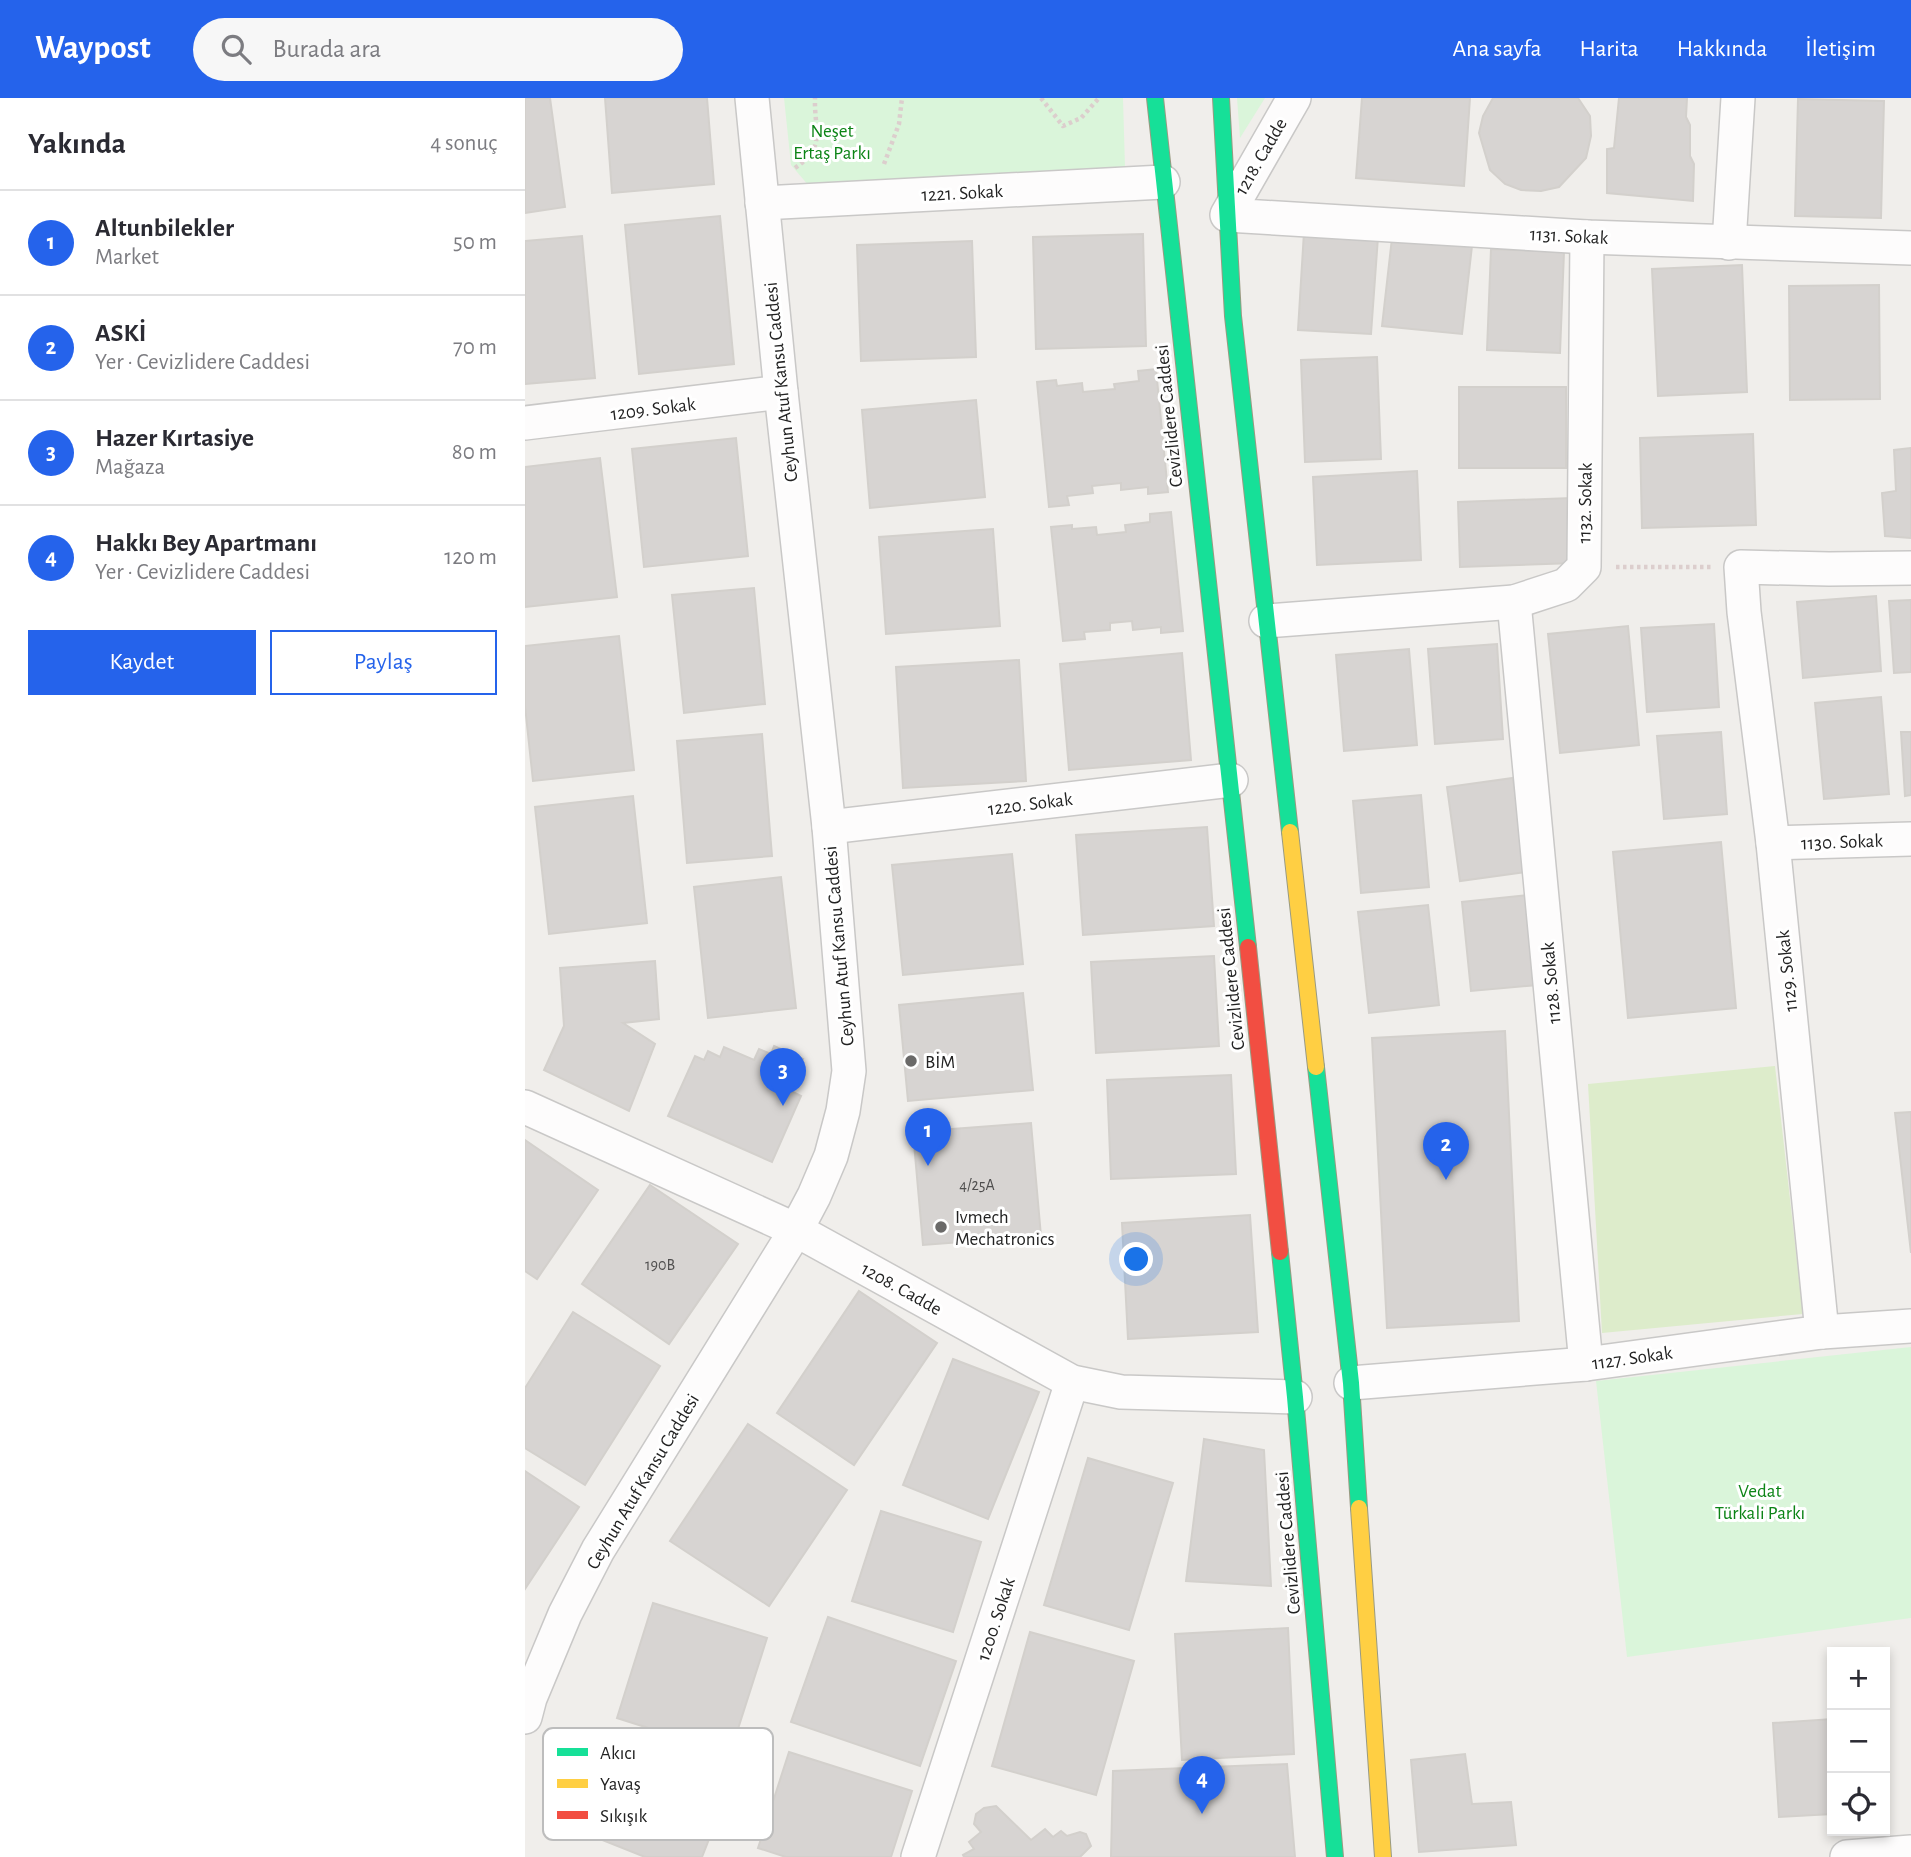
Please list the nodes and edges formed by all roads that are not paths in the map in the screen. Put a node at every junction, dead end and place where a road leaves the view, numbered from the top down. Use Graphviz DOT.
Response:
graph roads {
  1 [pos="752,98"];
  2 [pos="1155,98"];
  3 [pos="1221,98"];
  4 [pos="1294,98"];
  5 [pos="1738,98"];
  6 [pos="1163,182"];
  7 [pos="762,203"];
  8 [pos="1227,215"];
  9 [pos="1587,237"];
  10 [pos="1729,243"];
  11 [pos="1911,248"];
  12 [pos="781,392"];
  13 [pos="525,423"];
  14 [pos="1911,568"];
  15 [pos="1514,602"];
  16 [pos="1266,621"];
  17 [pos="1231,780"];
  18 [pos="829,827"];
  19 [pos="1911,839"];
  20 [pos="1773,844"];
  21 [pos="525,1107"];
  22 [pos="796,1230"];
  23 [pos="1911,1326"];
  24 [pos="1822,1332"];
  25 [pos="1586,1364"];
  26 [pos="1072,1382"];
  27 [pos="1351,1383"];
  28 [pos="1295,1396"];
  29 [pos="525,1717"];
  30 [pos="1911,1852"];
  31 [pos="918,1857"];
  32 [pos="1335,1857"];
  33 [pos="1383,1857"];
  34 [pos="1847,1857"];
  1 -- 7 [label="street, Ceyhun Atuf Kansu Caddesi"];
  2 -- 6 [label="main road, Cevizlidere Caddesi"];
  3 -- 8 [label="main road"];
  4 -- 8 [label="street, 1218. Cadde"];
  5 -- 10 [label="street"];
  6 -- 7 [label="street, 1221. Sokak"];
  6 -- 17 [label="main road, Cevizlidere Caddesi"];
  7 -- 12 [label="street, Ceyhun Atuf Kansu Caddesi"];
  8 -- 9 [label="street, 1131. Sokak"];
  8 -- 16 [label="main road"];
  9 -- 10 [label="street, 1131. Sokak"];
  9 -- 15 [label="street, 1132. Sokak"];
  10 -- 11 [label="street, 1131. Sokak"];
  12 -- 13 [label="street, 1209. Sokak"];
  12 -- 18 [label="street, Ceyhun Atuf Kansu Caddesi"];
  14 -- 20 [label="street, 1129. Sokak"];
  15 -- 16 [label="street, 1132. Sokak"];
  15 -- 25 [label="street, 1128. Sokak"];
  16 -- 27 [label="main road"];
  17 -- 18 [label="street, 1220. Sokak"];
  17 -- 28 [label="main road, Cevizlidere Caddesi"];
  18 -- 22 [label="street, Ceyhun Atuf Kansu Caddesi"];
  19 -- 20 [label="street, 1130. Sokak"];
  20 -- 24 [label="street, 1129. Sokak"];
  21 -- 22 [label="street, 1208. Cadde"];
  22 -- 26 [label="street, 1208. Cadde"];
  22 -- 29 [label="street, Ceyhun Atuf Kansu Caddesi"];
  23 -- 24 [label="street, 1127. Sokak"];
  24 -- 25 [label="street, 1127. Sokak"];
  25 -- 27 [label="street, 1127. Sokak"];
  26 -- 28 [label="street, 1208. Cadde"];
  26 -- 31 [label="street, 1200. Sokak"];
  27 -- 33 [label="main road"];
  28 -- 32 [label="main road, Cevizlidere Caddesi"];
  30 -- 34 [label="street"];
}
